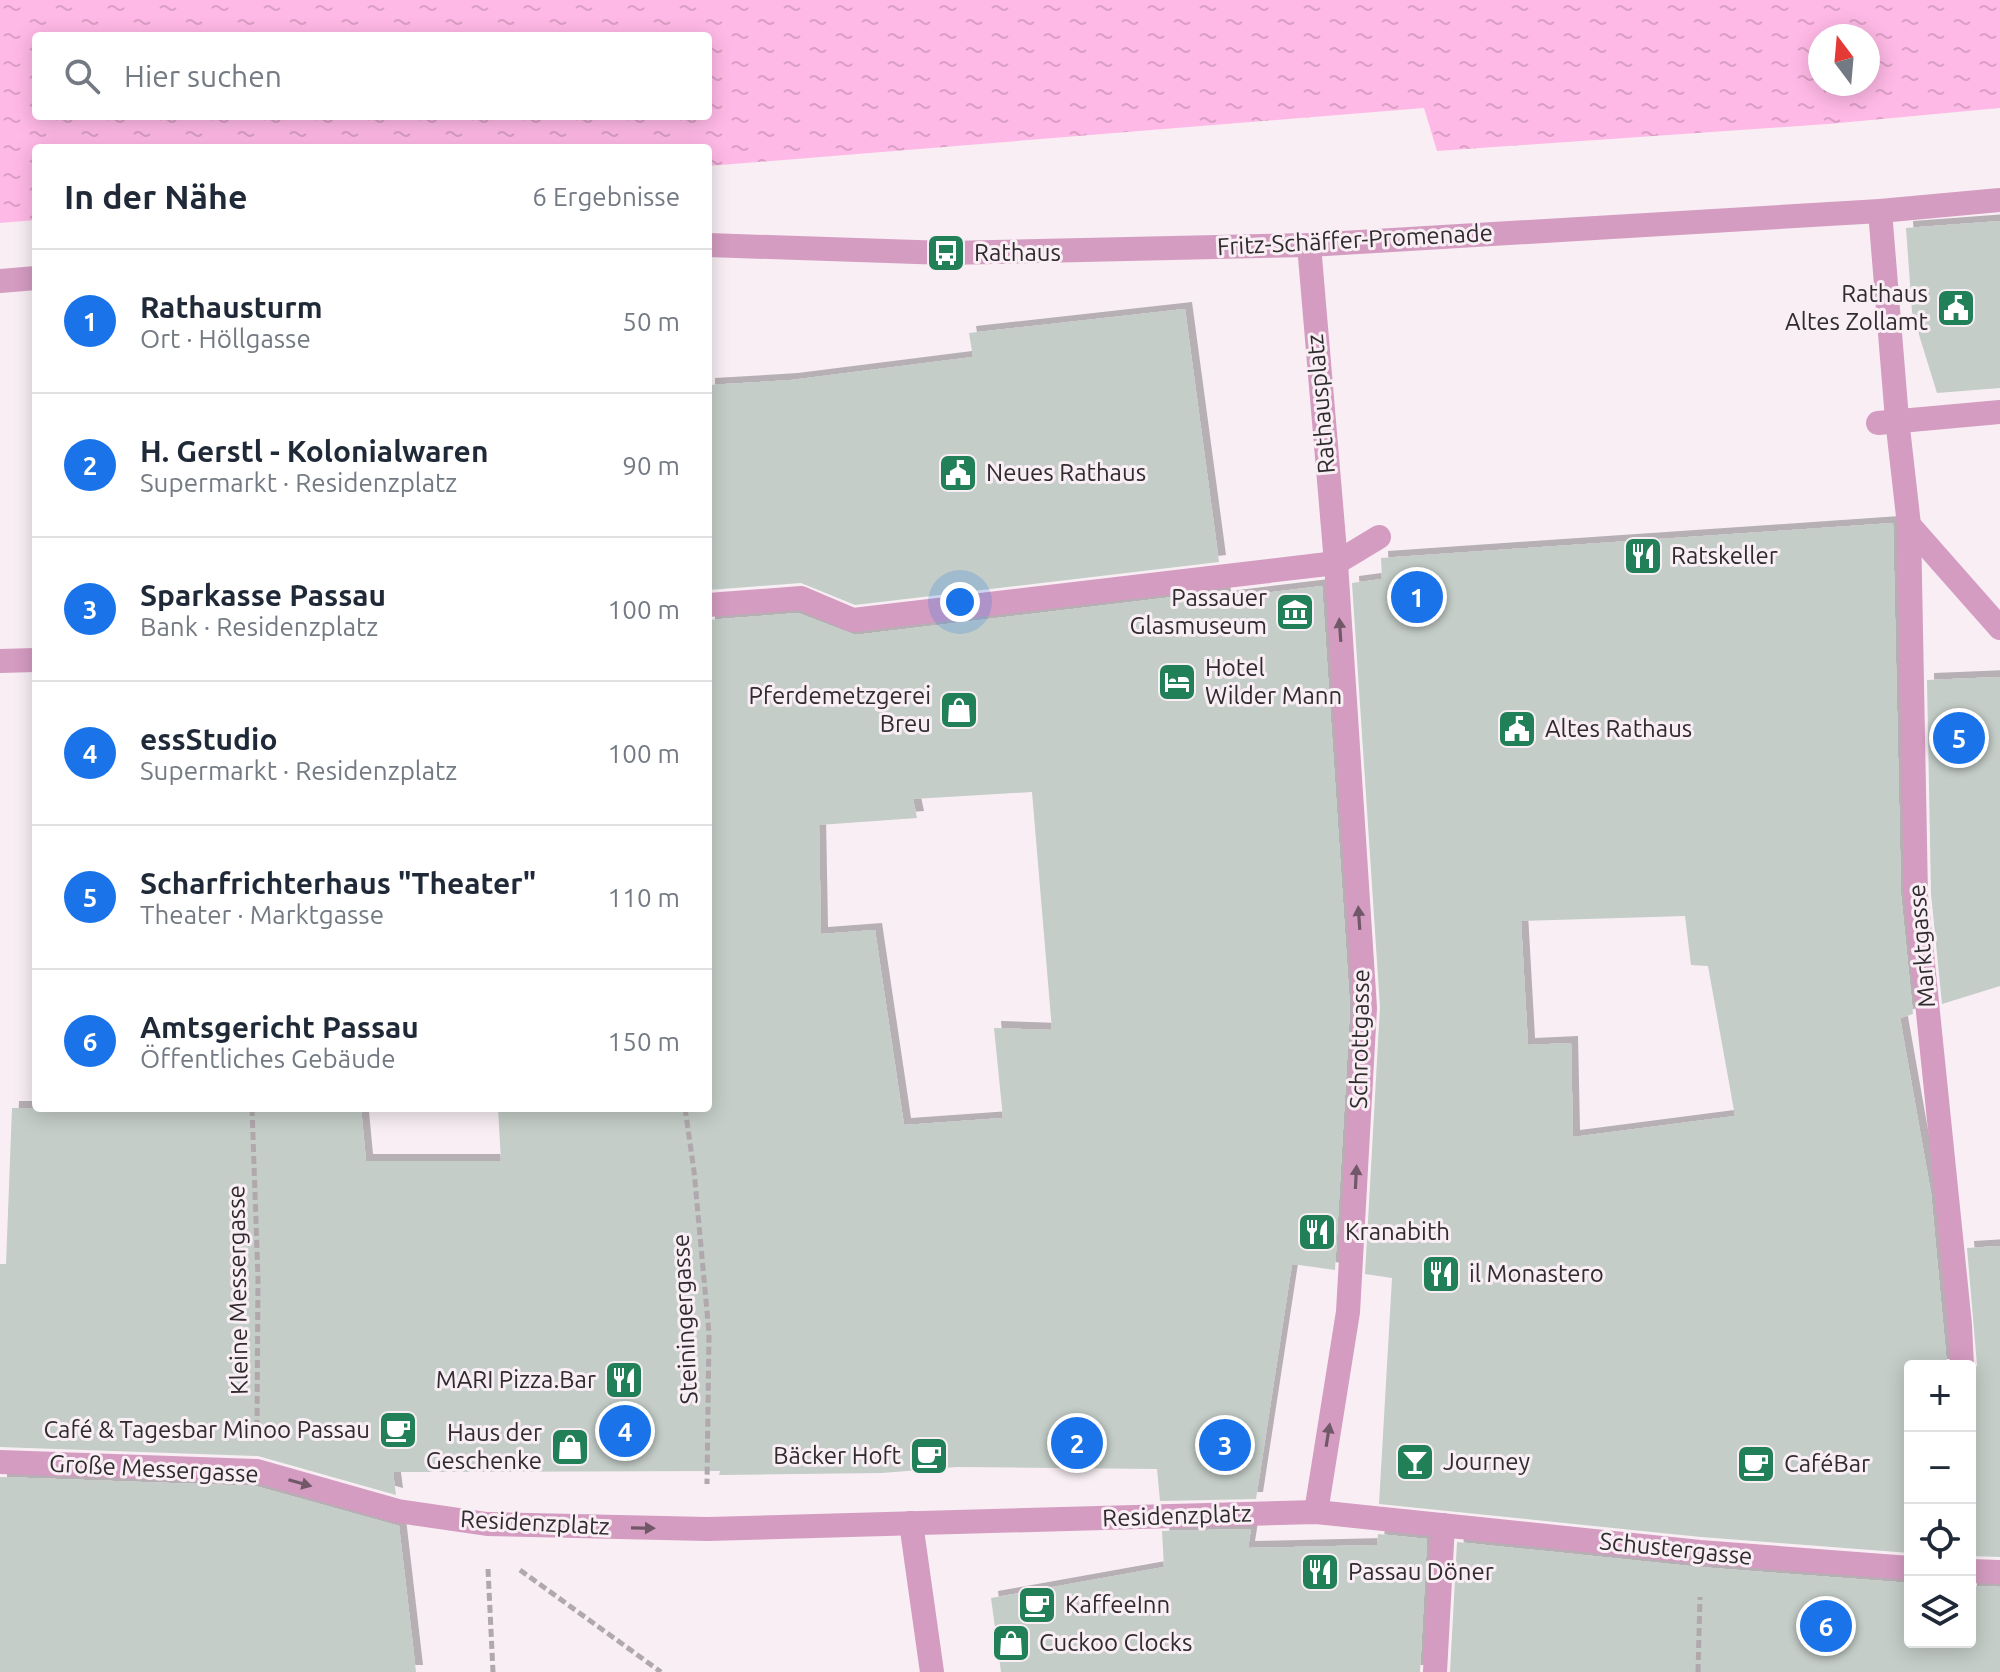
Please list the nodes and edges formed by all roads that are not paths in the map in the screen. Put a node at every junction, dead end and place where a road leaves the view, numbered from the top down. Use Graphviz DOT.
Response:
graph roads {
  1 [pos="2000,200"];
  2 [pos="1880,211"];
  3 [pos="712,245"];
  4 [pos="1309,245"];
  5 [pos="32,278"];
  6 [pos="0,281"];
  7 [pos="2000,412"];
  8 [pos="1888,421"];
  9 [pos="1909,525"];
  10 [pos="1379,537"];
  11 [pos="1336,563"];
  12 [pos="712,605"];
  13 [pos="2000,628"];
  14 [pos="32,660"];
  15 [pos="0,661"];
  16 [pos="1962,1360"];
  17 [pos="0,1462"];
  18 [pos="398,1511"];
  19 [pos="1316,1512"];
  20 [pos="911,1523"];
  21 [pos="1443,1525"];
  22 [pos="1904,1568"];
  23 [pos="1976,1570"];
  24 [pos="2000,1572"];
  25 [pos="932,1672"];
  26 [pos="1435,1672"];
  1 -- 2 [label="street, Fritz-Schäffer-Promenade"];
  2 -- 4 [label="street, Fritz-Schäffer-Promenade"];
  2 -- 8 [label="street"];
  3 -- 4 [label="street, Fritz-Schäffer-Promenade"];
  4 -- 11 [label="street, Rathausplatz"];
  5 -- 6 [label="street"];
  7 -- 8 [label="street"];
  8 -- 9 [label="street"];
  9 -- 13 [label="street"];
  9 -- 16 [label="street, Marktgasse"];
  10 -- 11 [label="street"];
  11 -- 12 [label="street"];
  19 -- 11 [label="street, Schrottgasse, one-way"];
  14 -- 15 [label="street"];
  17 -- 18 [label="street, Große Messergasse, one-way"];
  18 -- 20 [label="street, Residenzplatz, one-way"];
  19 -- 20 [label="street, Residenzplatz"];
  19 -- 21 [label="street, Residenzplatz"];
  20 -- 25 [label="street"];
  21 -- 22 [label="street, Schustergasse"];
  21 -- 26 [label="street"];
  23 -- 24 [label="street"];
}
